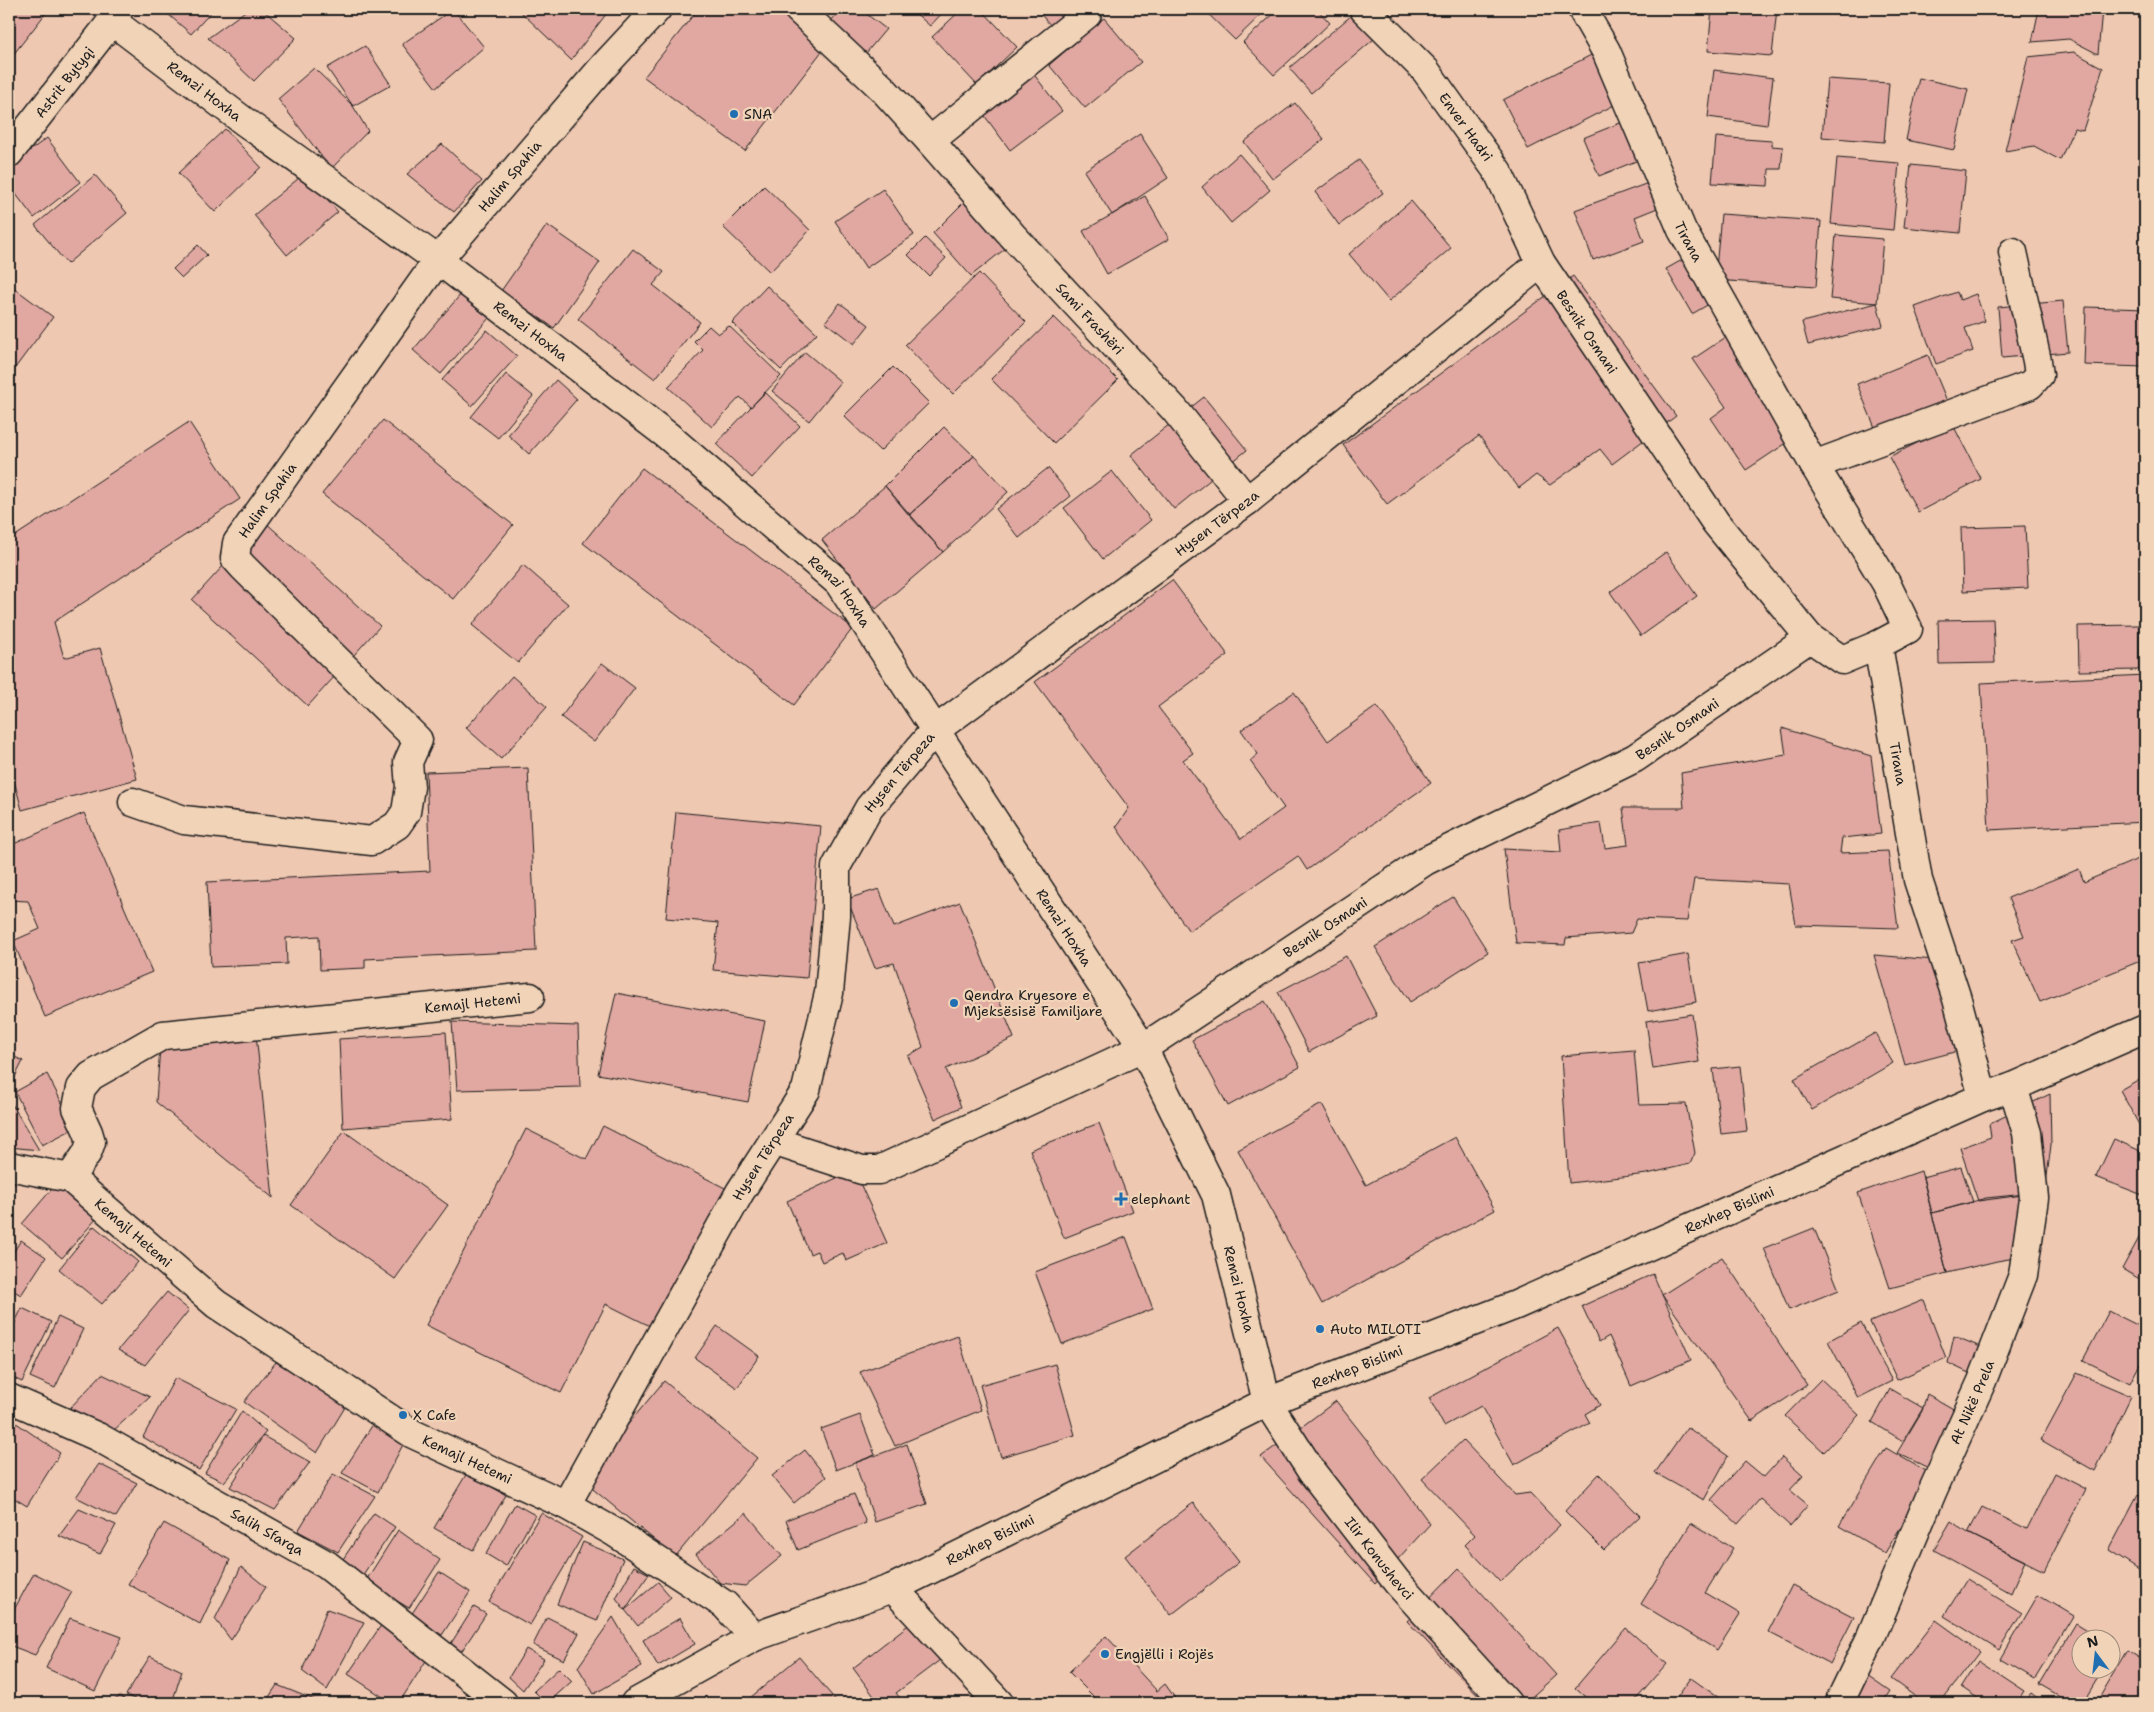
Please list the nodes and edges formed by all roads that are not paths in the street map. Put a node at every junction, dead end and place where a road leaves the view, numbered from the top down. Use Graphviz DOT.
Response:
graph roads {
  1 [pos="657,9"];
  2 [pos="798,9"];
  3 [pos="1364,9"];
  4 [pos="1582,9"];
  5 [pos="1087,14"];
  6 [pos="116,15"];
  7 [pos="930,140"];
  8 [pos="9,153"];
  9 [pos="2013,252"];
  10 [pos="438,260"];
  11 [pos="1541,263"];
  12 [pos="1814,465"];
  13 [pos="1247,501"];
  14 [pos="1810,638"];
  15 [pos="1878,645"];
  16 [pos="934,731"];
  17 [pos="133,802"];
  18 [pos="530,998"];
  19 [pos="2145,1029"];
  20 [pos="1143,1048"];
  21 [pos="2013,1087"];
  22 [pos="1983,1097"];
  23 [pos="773,1141"];
  24 [pos="9,1166"];
  25 [pos="70,1178"];
  26 [pos="9,1398"];
  27 [pos="1268,1402"];
  28 [pos="566,1505"];
  29 [pos="893,1588"];
  30 [pos="754,1637"];
  31 [pos="503,1703"];
  32 [pos="635,1703"];
  33 [pos="999,1703"];
  34 [pos="1507,1703"];
  35 [pos="1838,1703"];
  1 -- 10 [label="street, Halim Spahia"];
  2 -- 7 [label="street, Sami Frashëri"];
  3 -- 11 [label="street, Enver Hadri"];
  4 -- 12 [label="street, Tirana"];
  5 -- 7 [label="street"];
  6 -- 8 [label="street, Astrit Bytyqi"];
  6 -- 10 [label="street, Remzi Hoxha"];
  7 -- 13 [label="street, Sami Frashëri"];
  9 -- 12 [label="street"];
  10 -- 16 [label="street, Remzi Hoxha"];
  10 -- 17 [label="street, Halim Spahia"];
  11 -- 13 [label="street, Hysen Tërpeza"];
  11 -- 14 [label="street, Besnik Osmani"];
  12 -- 15 [label="street, Tirana"];
  13 -- 16 [label="street, Hysen Tërpeza"];
  14 -- 15 [label="street"];
  14 -- 20 [label="street, Besnik Osmani"];
  15 -- 22 [label="street, Tirana"];
  16 -- 20 [label="street, Remzi Hoxha"];
  16 -- 23 [label="street, Hysen Tërpeza"];
  18 -- 25 [label="street, Kemajl Hetemi"];
  19 -- 21 [label="street, Rexhep Bislimi"];
  20 -- 23 [label="street, Besnik Osmani"];
  20 -- 27 [label="street, Remzi Hoxha"];
  21 -- 22 [label="street, Rexhep Bislimi"];
  21 -- 35 [label="street, At Nikë Prela"];
  22 -- 27 [label="street, Rexhep Bislimi"];
  23 -- 28 [label="street, Hysen Tërpeza"];
  24 -- 25 [label="street, Kemajl Hetemi"];
  25 -- 28 [label="street, Kemajl Hetemi"];
  26 -- 31 [label="street, Salih Sfarqa"];
  27 -- 29 [label="street, Rexhep Bislimi"];
  27 -- 34 [label="street, Ilir Konushevci"];
  28 -- 30 [label="street, Kemajl Hetemi"];
  29 -- 30 [label="street, Rexhep Bislimi"];
  29 -- 33 [label="street"];
  30 -- 32 [label="street, Rexhep Bislimi"];
}
